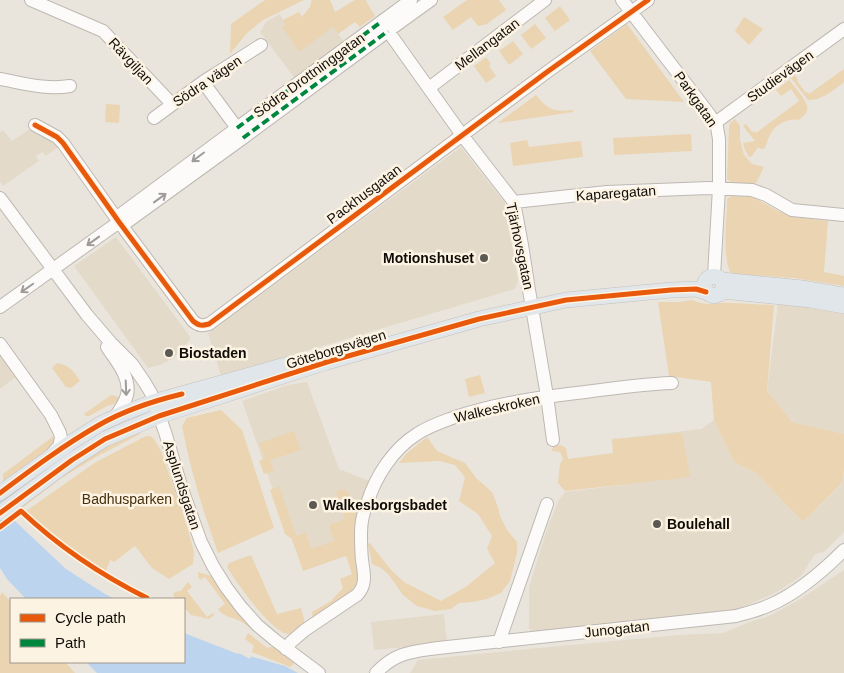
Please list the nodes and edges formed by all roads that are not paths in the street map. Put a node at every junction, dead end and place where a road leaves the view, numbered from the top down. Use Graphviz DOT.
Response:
graph roads {
  1 [pos="31,0"];
  2 [pos="411,0"];
  3 [pos="431,0"];
  4 [pos="545,0"];
  5 [pos="622,0"];
  6 [pos="648,0"];
  7 [pos="632,12"];
  8 [pos="385,27"];
  9 [pos="844,30"];
  10 [pos="261,45"];
  11 [pos="0,79"];
  12 [pos="203,82"];
  13 [pos="70,86"];
  14 [pos="428,88"];
  15 [pos="172,104"];
  16 [pos="154,118"];
  17 [pos="715,123"];
  18 [pos="35,125"];
  19 [pos="240,133"];
  20 [pos="462,135"];
  21 [pos="719,188"];
  22 [pos="0,198"];
  23 [pos="514,202"];
  24 [pos="844,215"];
  25 [pos="119,222"];
  26 [pos="53,269"];
  27 [pos="714,284"];
  28 [pos="844,295"];
  29 [pos="531,302"];
  30 [pos="844,306"];
  31 [pos="0,307"];
  32 [pos="87,315"];
  33 [pos="0,344"];
  34 [pos="672,383"];
  35 [pos="547,396"];
  36 [pos="153,402"];
  37 [pos="50,415"];
  38 [pos="159,416"];
  39 [pos="116,417"];
  40 [pos="84,434"];
  41 [pos="553,440"];
  42 [pos="51,456"];
  43 [pos="0,493"];
  44 [pos="547,504"];
  45 [pos="4,510"];
  46 [pos="844,550"];
  47 [pos="499,642"];
  48 [pos="286,649"];
  49 [pos="319,673"];
  50 [pos="376,673"];
  1 -- 15 [label="street, Rävgiljan"];
  2 -- 8 [label="street, Södra Drottninggatan"];
  3 -- 8 [label="street, Södra Drottninggatan"];
  4 -- 14 [label="street, Mellangatan"];
  5 -- 7 [label="street, Parkgatan"];
  6 -- 7 [label="street, Packhusgatan"];
  7 -- 17 [label="street, Parkgatan"];
  7 -- 20 [label="street, Packhusgatan"];
  8 -- 14 [label="street, Tjärhovsgatan"];
  8 -- 19 [label="street, Södra Drottninggatan"];
  9 -- 17 [label="street, Studievägen"];
  10 -- 12 [label="street, Södra vägen"];
  11 -- 13 [label="street"];
  12 -- 15 [label="street, Södra vägen"];
  12 -- 19 [label="street"];
  14 -- 20 [label="street, Tjärhovsgatan"];
  15 -- 16 [label="street, Södra vägen"];
  17 -- 21 [label="street, Parkgatan"];
  18 -- 25 [label="street"];
  19 -- 25 [label="street, Södra Drottninggatan"];
  20 -- 23 [label="street, Tjärhovsgatan"];
  20 -- 25 [label="street, Packhusgatan"];
  21 -- 23 [label="street, Kaparegatan"];
  21 -- 24 [label="street, Kaparegatan"];
  21 -- 27 [label="street, Parkgatan"];
  22 -- 26 [label="street, Asplundsgatan"];
  23 -- 29 [label="street, Tjärhovsgatan"];
  25 -- 26 [label="street, Södra Drottninggatan, one-way"];
  26 -- 31 [label="street, Södra Drottninggatan, one-way"];
  26 -- 32 [label="street, Asplundsgatan"];
  27 -- 28 [label="main road, Göteborgsvägen"];
  27 -- 29 [label="main road, Göteborgsvägen"];
  27 -- 30 [label="main road, Göteborgsvägen"];
  29 -- 35 [label="street, Tjärhovsgatan"];
  29 -- 36 [label="main road, Göteborgsvägen"];
  29 -- 38 [label="main road, Göteborgsvägen"];
  32 -- 36 [label="street, Asplundsgatan"];
  32 -- 39 [label="street, Asplundsgatan, one-way"];
  33 -- 37 [label="street"];
  34 -- 35 [label="street, Walkeskroken"];
  35 -- 41 [label="street, Tjärhovsgatan"];
  35 -- 48 [label="street, Walkeskroken"];
  36 -- 38 [label="street, Asplundsgatan"];
  36 -- 39 [label="main road, Göteborgsvägen"];
  37 -- 40 [label="street"];
  37 -- 42 [label="street"];
  38 -- 45 [label="main road, Göteborgsvägen"];
  38 -- 48 [label="street, Asplundsgatan"];
  39 -- 40 [label="main road, Göteborgsvägen"];
  40 -- 42 [label="main road, Göteborgsvägen"];
  42 -- 43 [label="main road, Göteborgsvägen"];
  44 -- 47 [label="street"];
  46 -- 47 [label="street, Junogatan"];
  47 -- 50 [label="street, Junogatan"];
  48 -- 49 [label="street, Asplundsgatan"];
}
